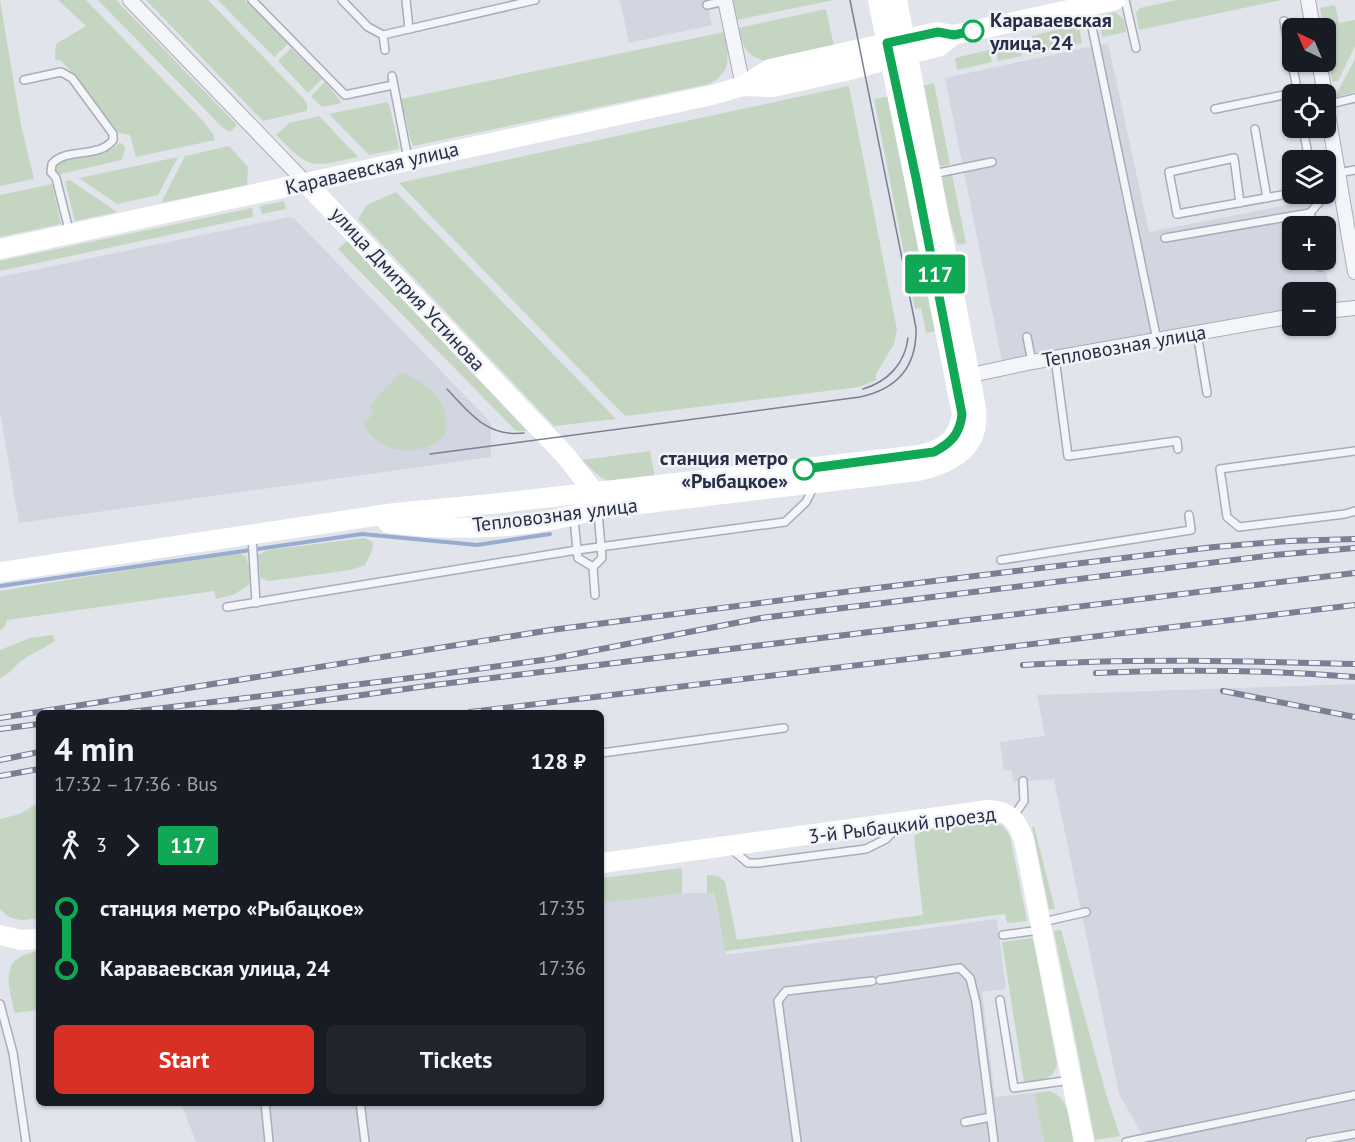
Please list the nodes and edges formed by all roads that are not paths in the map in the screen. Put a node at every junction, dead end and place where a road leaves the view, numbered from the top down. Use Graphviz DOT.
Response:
graph roads {
  1 [pos="130,0"];
  2 [pos="252,0"];
  3 [pos="342,0"];
  4 [pos="406,0"];
  5 [pos="535,0"];
  6 [pos="878,0"];
  7 [pos="897,0"];
  8 [pos="1115,0"];
  9 [pos="1125,0"];
  10 [pos="1308,0"];
  11 [pos="725,1"];
  12 [pos="707,5"];
  13 [pos="1088,6"];
  14 [pos="1311,18"];
  15 [pos="409,29"];
  16 [pos="383,35"];
  17 [pos="1136,48"];
  18 [pos="897,49"];
  19 [pos="386,50"];
  20 [pos="392,76"];
  21 [pos="24,80"];
  22 [pos="393,85"];
  23 [pos="743,86"];
  24 [pos="1282,96"];
  25 [pos="1355,98"];
  26 [pos="1336,102"];
  27 [pos="1215,109"];
  28 [pos="1255,129"];
  29 [pos="408,159"];
  30 [pos="992,162"];
  31 [pos="1355,170"];
  32 [pos="923,177"];
  33 [pos="1336,181"];
  34 [pos="306,183"];
  35 [pos="1336,191"];
  36 [pos="1282,195"];
  37 [pos="1267,198"];
  38 [pos="1240,202"];
  39 [pos="1317,204"];
  40 [pos="1310,213"];
  41 [pos="1311,216"];
  42 [pos="70,234"];
  43 [pos="1165,238"];
  44 [pos="0,249"];
  45 [pos="1355,272"];
  46 [pos="1355,308"];
  47 [pos="1336,310"];
  48 [pos="1282,318"];
  49 [pos="1197,333"];
  50 [pos="1027,337"];
  51 [pos="1157,340"];
  52 [pos="1055,358"];
  53 [pos="1032,362"];
  54 [pos="962,377"];
  55 [pos="1207,393"];
  56 [pos="953,449"];
  57 [pos="1178,449"];
  58 [pos="1355,451"];
  59 [pos="816,483"];
  60 [pos="596,501"];
  61 [pos="1355,511"];
  62 [pos="1189,515"];
  63 [pos="574,516"];
  64 [pos="362,518"];
  65 [pos="252,539"];
  66 [pos="601,546"];
  67 [pos="577,550"];
  68 [pos="1001,560"];
  69 [pos="593,567"];
  70 [pos="0,572"];
  71 [pos="596,595"];
  72 [pos="256,603"];
  73 [pos="228,607"];
  74 [pos="784,728"];
  75 [pos="604,753"];
  76 [pos="1023,781"];
  77 [pos="1013,818"];
  78 [pos="604,863"];
  79 [pos="1086,912"];
  80 [pos="1042,926"];
  81 [pos="0,935"];
  82 [pos="1004,935"];
  83 [pos="36,939"];
  84 [pos="1000,1000"];
  85 [pos="0,1004"];
  86 [pos="1072,1080"];
  87 [pos="1355,1095"];
  88 [pos="264,1106"];
  89 [pos="360,1106"];
  90 [pos="991,1117"];
  91 [pos="965,1122"];
  92 [pos="1355,1134"];
  93 [pos="26,1142"];
  94 [pos="269,1142"];
  95 [pos="364,1142"];
  96 [pos="797,1142"];
  97 [pos="994,1142"];
  98 [pos="1084,1142"];
  99 [pos="1126,1142"];
  100 [pos="1310,1142"];
  1 -- 34 [label="street, улица Дмитрия Устинова"];
  2 -- 22 [label="lane"];
  3 -- 16 [label="lane"];
  4 -- 15 [label="lane"];
  5 -- 15 [label="lane"];
  6 -- 18 [label="street"];
  7 -- 18 [label="street"];
  8 -- 13 [label="street, Караваевская улица"];
  9 -- 17 [label="lane"];
  10 -- 14 [label="street"];
  11 -- 12 [label="lane"];
  11 -- 23 [label="street"];
  13 -- 18 [label="street, Караваевская улица"];
  13 -- 51 [label="lane"];
  15 -- 16 [label="lane"];
  16 -- 19 [label="lane"];
  18 -- 23 [label="street, Караваевская улица"];
  18 -- 32 [label="street"];
  20 -- 22 [label="lane"];
  21 -- 42 [label="lane"];
  22 -- 29 [label="lane"];
  23 -- 29 [label="street, Караваевская улица"];
  24 -- 27 [label="lane"];
  25 -- 26 [label="lane"];
  28 -- 37 [label="lane"];
  29 -- 34 [label="street, Караваевская улица"];
  30 -- 32 [label="lane"];
  31 -- 33 [label="lane"];
  32 -- 54 [label="street"];
  34 -- 42 [label="street, Караваевская улица"];
  34 -- 60 [label="street, улица Дмитрия Устинова"];
  35 -- 45 [label="street"];
  36 -- 37 [label="lane"];
  37 -- 38 [label="lane"];
  38 -- 38 [label="lane"];
  39 -- 40 [label="lane"];
  40 -- 41 [label="lane"];
  40 -- 43 [label="lane"];
  42 -- 44 [label="street, Караваевская улица"];
  46 -- 47 [label="street"];
  48 -- 49 [label="street, Тепловозная улица"];
  49 -- 51 [label="street, Тепловозная улица"];
  49 -- 55 [label="lane"];
  50 -- 53 [label="lane"];
  51 -- 52 [label="street, Тепловозная улица"];
  52 -- 53 [label="street, Тепловозная улица"];
  52 -- 57 [label="lane"];
  53 -- 54 [label="street, Тепловозная улица"];
  54 -- 56 [label="street"];
  56 -- 59 [label="street, Тепловозная улица"];
  56 -- 60 [label="street, Тепловозная улица"];
  58 -- 61 [label="lane"];
  59 -- 60 [label="street, Тепловозная улица"];
  59 -- 66 [label="lane"];
  60 -- 63 [label="street, Тепловозная улица"];
  60 -- 64 [label="street, Тепловозная улица"];
  60 -- 66 [label="lane"];
  62 -- 68 [label="lane"];
  63 -- 64 [label="street, Тепловозная улица"];
  63 -- 67 [label="lane"];
  64 -- 65 [label="street, Тепловозная улица"];
  65 -- 70 [label="street, Тепловозная улица"];
  65 -- 72 [label="lane"];
  66 -- 67 [label="lane"];
  66 -- 69 [label="lane"];
  67 -- 69 [label="lane"];
  67 -- 72 [label="lane"];
  69 -- 71 [label="lane"];
  72 -- 73 [label="lane"];
  74 -- 75 [label="lane"];
  76 -- 77 [label="lane"];
  77 -- 78 [label="street, 3-й Рыбацкий проезд"];
  77 -- 80 [label="street, 3-й Рыбацкий проезд"];
  79 -- 80 [label="lane"];
  80 -- 82 [label="lane"];
  80 -- 86 [label="street, 3-й Рыбацкий проезд"];
  81 -- 83 [label="street"];
  84 -- 86 [label="lane"];
  85 -- 93 [label="lane"];
  86 -- 98 [label="street, 3-й Рыбацкий проезд"];
  87 -- 99 [label="lane"];
  88 -- 94 [label="lane"];
  89 -- 95 [label="lane"];
  90 -- 91 [label="lane"];
  90 -- 96 [label="lane"];
  90 -- 97 [label="lane"];
  92 -- 100 [label="lane"];
}
